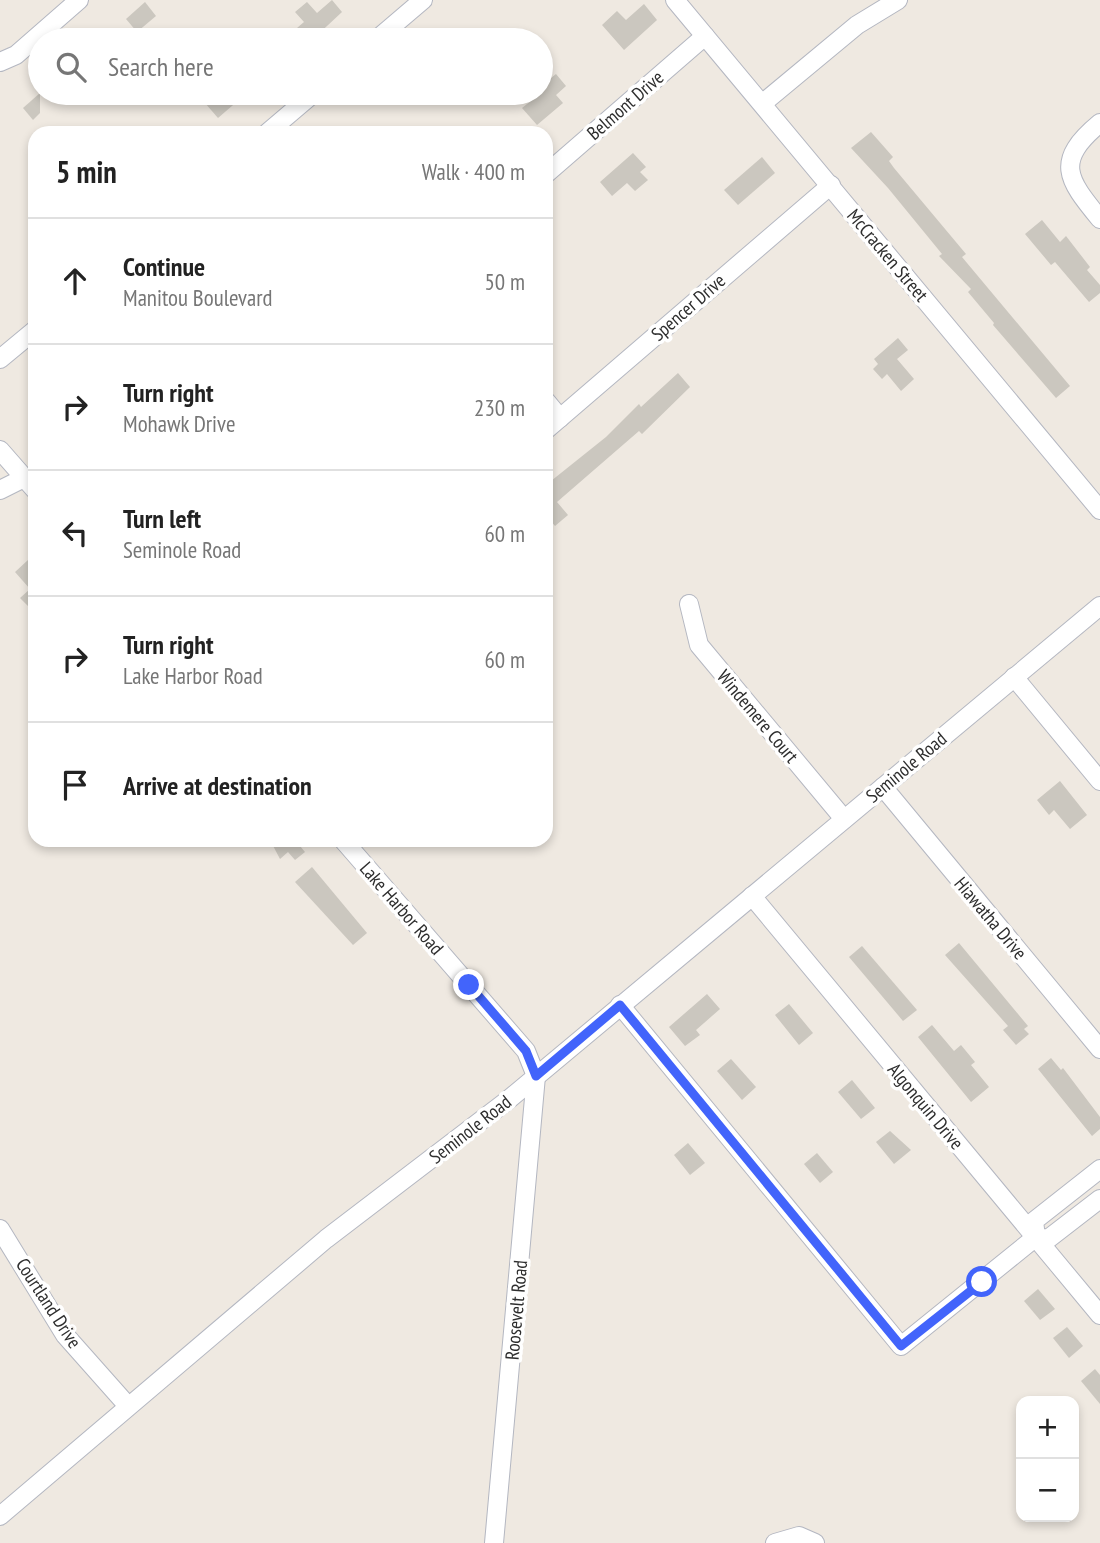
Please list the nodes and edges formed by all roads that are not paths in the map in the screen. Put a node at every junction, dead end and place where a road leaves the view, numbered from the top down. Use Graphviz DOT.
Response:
graph roads {
  1 [pos="79,0"];
  2 [pos="423,0"];
  3 [pos="675,0"];
  4 [pos="898,0"];
  5 [pos="47,28"];
  6 [pos="390,28"];
  7 [pos="705,36"];
  8 [pos="28,45"];
  9 [pos="0,62"];
  10 [pos="763,103"];
  11 [pos="300,105"];
  12 [pos="1100,123"];
  13 [pos="275,126"];
  14 [pos="553,168"];
  15 [pos="831,186"];
  16 [pos="1100,219"];
  17 [pos="28,336"];
  18 [pos="0,359"];
  19 [pos="553,410"];
  20 [pos="560,418"];
  21 [pos="553,424"];
  22 [pos="0,450"];
  23 [pos="28,483"];
  24 [pos="28,484"];
  25 [pos="0,490"];
  26 [pos="1100,510"];
  27 [pos="689,604"];
  28 [pos="1100,606"];
  29 [pos="1014,677"];
  30 [pos="1100,781"];
  31 [pos="883,787"];
  32 [pos="844,819"];
  33 [pos="349,847"];
  34 [pos="752,896"];
  35 [pos="620,1005"];
  36 [pos="1100,1049"];
  37 [pos="536,1076"];
  38 [pos="1100,1169"];
  39 [pos="1100,1199"];
  40 [pos="0,1229"];
  41 [pos="1035,1237"];
  42 [pos="1100,1315"];
  43 [pos="128,1406"];
  44 [pos="0,1516"];
  45 [pos="494,1543"];
  46 [pos="775,1543"];
  47 [pos="815,1543"];
  1 -- 5 [label="street"];
  2 -- 6 [label="street"];
  3 -- 7 [label="street, McCracken Street"];
  4 -- 10 [label="street"];
  7 -- 10 [label="street, McCracken Street"];
  7 -- 14 [label="street, Belmont Drive"];
  8 -- 9 [label="street"];
  10 -- 15 [label="street, McCracken Street"];
  11 -- 13 [label="street"];
  12 -- 16 [label="street"];
  15 -- 20 [label="street, Spencer Drive"];
  15 -- 26 [label="street, McCracken Street"];
  17 -- 18 [label="street"];
  19 -- 20 [label="street"];
  20 -- 21 [label="street, Spencer Drive"];
  22 -- 23 [label="street"];
  24 -- 25 [label="street"];
  27 -- 32 [label="street, Windemere Court"];
  28 -- 29 [label="street, Seminole Road"];
  29 -- 30 [label="street"];
  29 -- 31 [label="street, Seminole Road"];
  31 -- 32 [label="street, Seminole Road"];
  31 -- 36 [label="street, Hiawatha Drive"];
  32 -- 34 [label="street, Seminole Road"];
  33 -- 37 [label="street, Lake Harbor Road"];
  34 -- 35 [label="street, Seminole Road"];
  34 -- 41 [label="street, Algonquin Drive"];
  35 -- 37 [label="street, Seminole Road"];
  35 -- 41 [label="street"];
  37 -- 43 [label="street, Seminole Road"];
  37 -- 45 [label="street, Roosevelt Road"];
  38 -- 41 [label="street"];
  39 -- 41 [label="street"];
  40 -- 43 [label="street, Courtland Drive"];
  41 -- 42 [label="street, Algonquin Drive"];
  43 -- 44 [label="street, Seminole Road"];
  46 -- 47 [label="street"];
}
